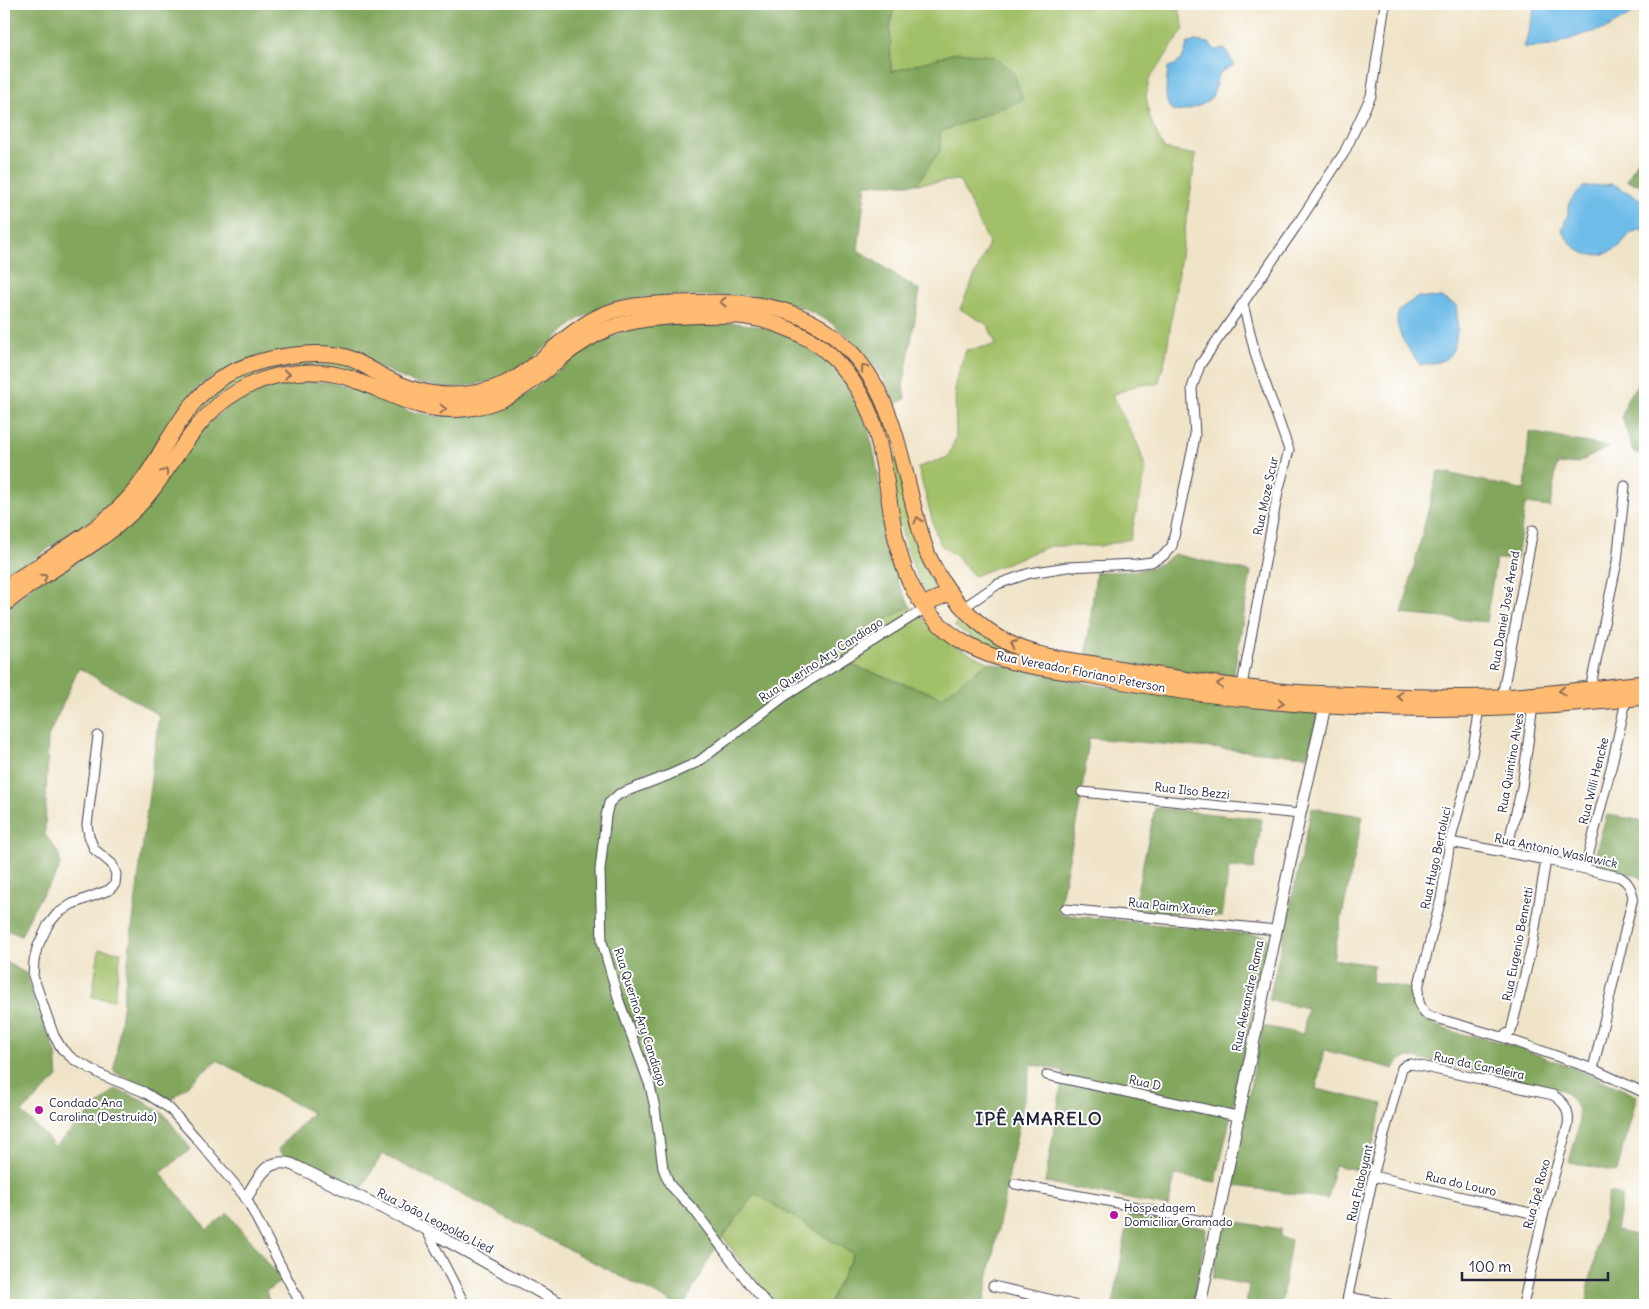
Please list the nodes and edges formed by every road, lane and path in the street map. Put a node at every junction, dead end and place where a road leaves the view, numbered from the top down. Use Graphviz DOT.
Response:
graph roads {
  1 [pos="1385,4"];
  2 [pos="1243,304"];
  3 [pos="1625,486"];
  4 [pos="1532,530"];
  5 [pos="4,588"];
  6 [pos="950,593"];
  7 [pos="4,605"];
  8 [pos="926,608"];
  9 [pos="963,608"];
  10 [pos="942,626"];
  11 [pos="1645,683"];
  12 [pos="1590,689"];
  13 [pos="1628,692"];
  14 [pos="1240,693"];
  15 [pos="1502,697"];
  16 [pos="1645,697"];
  17 [pos="1327,699"];
  18 [pos="1534,706"];
  19 [pos="1480,709"];
  20 [pos="98,736"];
  21 [pos="1082,792"];
  22 [pos="1300,814"];
  23 [pos="1450,842"];
  24 [pos="1506,853"];
  25 [pos="1546,860"];
  26 [pos="1585,868"];
  27 [pos="1065,908"];
  28 [pos="1276,930"];
  29 [pos="1502,1037"];
  30 [pos="1402,1068"];
  31 [pos="1593,1069"];
  32 [pos="1047,1075"];
  33 [pos="1645,1093"];
  34 [pos="1553,1095"];
  35 [pos="1237,1116"];
  36 [pos="1373,1176"];
  37 [pos="1015,1184"];
  38 [pos="246,1198"];
  39 [pos="1544,1216"];
  40 [pos="1216,1224"];
  41 [pos="426,1229"];
  42 [pos="993,1286"];
  43 [pos="1347,1301"];
  44 [pos="301,1305"];
  45 [pos="465,1305"];
  46 [pos="564,1305"];
  47 [pos="768,1305"];
  48 [pos="1074,1305"];
  49 [pos="1200,1305"];
  50 [pos="1392,1305"];
  51 [pos="1523,1305"];
  1 -- 2 [label="street"];
  2 -- 9 [label="street"];
  2 -- 14 [label="street, Rua Moze Scur"];
  3 -- 12 [label="street"];
  4 -- 15 [label="street, Rua Daniel José Arend"];
  6 -- 5 [label="main road, Rua Vereador Floriano Peterson, one-way"];
  6 -- 8 [label="main road"];
  6 -- 9 [label="main road, Rua Vereador Floriano Peterson"];
  7 -- 8 [label="main road, Rua Vereador Floriano Peterson, one-way"];
  8 -- 10 [label="main road, Rua Vereador Floriano Peterson"];
  8 -- 47 [label="street, Rua Querino Ary Candiago"];
  9 -- 10 [label="main road"];
  14 -- 9 [label="main road, Rua Vereador Floriano Peterson, one-way"];
  10 -- 14 [label="main road, Rua Vereador Floriano Peterson"];
  11 -- 13 [label="main road, Rua Vereador Floriano Peterson"];
  12 -- 13 [label="main road, Rua Vereador Floriano Peterson"];
  12 -- 15 [label="main road, Rua Vereador Floriano Peterson, one-way"];
  13 -- 16 [label="main road, Rua Vereador Floriano Peterson"];
  13 -- 18 [label="main road, Rua Vereador Floriano Peterson"];
  13 -- 26 [label="street, Rua Willi Hencke"];
  14 -- 17 [label="main road, Rua Vereador Floriano Peterson"];
  15 -- 17 [label="main road, Rua Vereador Floriano Peterson, one-way"];
  17 -- 19 [label="main road, Rua Vereador Floriano Peterson"];
  17 -- 22 [label="street, Rua Alexandre Rama"];
  18 -- 19 [label="main road, Rua Vereador Floriano Peterson"];
  18 -- 24 [label="street, Rua Quintino Alves"];
  19 -- 23 [label="street, Rua Hugo Bertoluci"];
  20 -- 38 [label="street"];
  21 -- 22 [label="street, Rua Ilso Bezzi"];
  22 -- 28 [label="street, Rua Alexandre Rama"];
  23 -- 24 [label="street, Rua Antonio Waslawick"];
  23 -- 29 [label="street, Rua Hugo Bertoluci"];
  24 -- 25 [label="street, Rua Antonio Waslawick"];
  25 -- 26 [label="street, Rua Antonio Waslawick"];
  25 -- 29 [label="street, Rua Eugenio Bennetti"];
  26 -- 31 [label="street, Rua Antonio Waslawick"];
  27 -- 28 [label="street, Rua Paim Xavier"];
  28 -- 35 [label="street, Rua Alexandre Rama"];
  29 -- 31 [label="street"];
  30 -- 34 [label="street, Rua da Caneleira"];
  30 -- 36 [label="street, Rua Flaboyant"];
  31 -- 33 [label="street"];
  32 -- 35 [label="street, Rua D"];
  34 -- 39 [label="street, Rua Ipê Roxo"];
  35 -- 40 [label="street, Rua Alexandre Rama"];
  36 -- 39 [label="street, Rua do Louro"];
  36 -- 43 [label="street, Rua Flaboyant"];
  37 -- 40 [label="street"];
  38 -- 41 [label="street, Rua João Leopoldo Lied"];
  38 -- 44 [label="street"];
  39 -- 51 [label="street, Rua Ipê Roxo"];
  40 -- 49 [label="street, Rua Alexandre Rama"];
  41 -- 45 [label="street"];
  41 -- 46 [label="street, Rua João Leopoldo Lied"];
  42 -- 48 [label="street"];
  43 -- 50 [label="street"];
}
